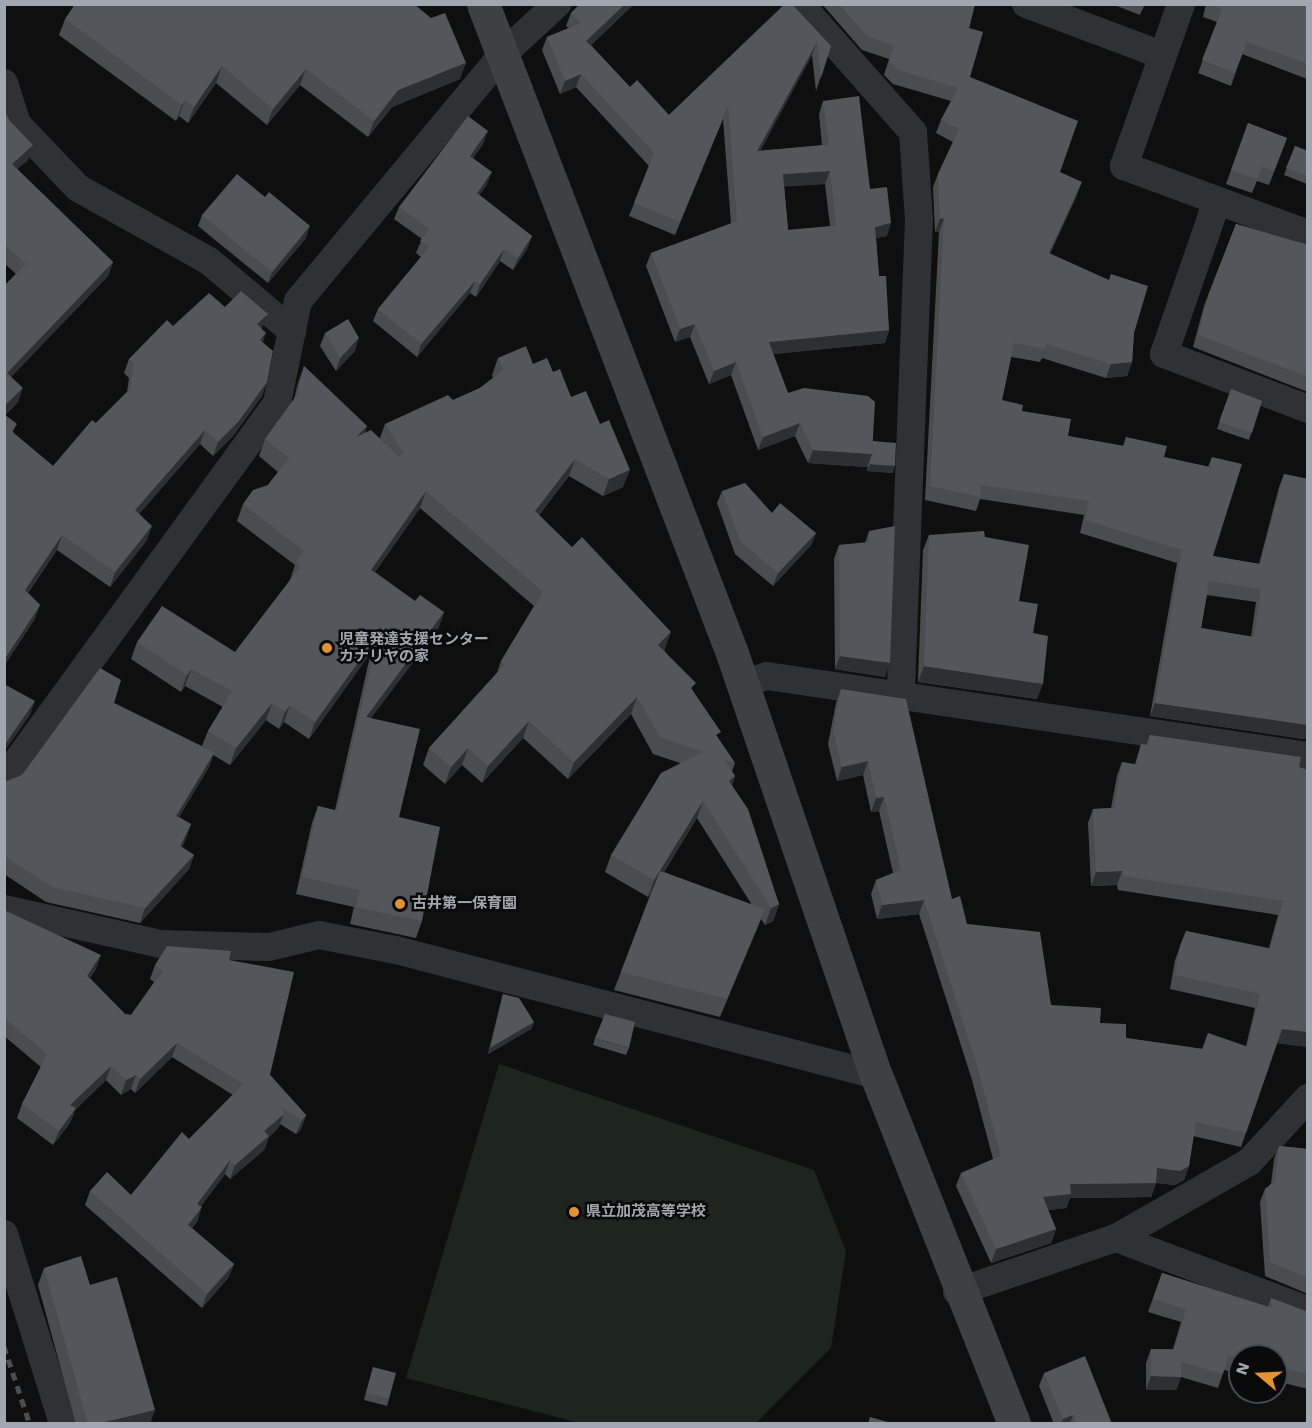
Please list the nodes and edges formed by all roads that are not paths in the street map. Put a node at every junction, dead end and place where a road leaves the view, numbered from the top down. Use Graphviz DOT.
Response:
graph roads {
  1 [pos="483,4"];
  2 [pos="557,4"];
  3 [pos="800,4"];
  4 [pos="1026,4"];
  5 [pos="1181,4"];
  6 [pos="503,54"];
  7 [pos="1162,55"];
  8 [pos="4,83"];
  9 [pos="1217,201"];
  10 [pos="1307,235"];
  11 [pos="292,332"];
  12 [pos="1308,409"];
  13 [pos="742,684"];
  14 [pos="901,695"];
  15 [pos="1308,756"];
  16 [pos="4,779"];
  17 [pos="4,909"];
  18 [pos="876,1075"];
  19 [pos="1308,1098"];
  20 [pos="4,1234"];
  21 [pos="1116,1238"];
  22 [pos="957,1292"];
  23 [pos="1308,1310"];
  24 [pos="63,1424"];
  25 [pos="1014,1424"];
  1 -- 6 [label="street"];
  2 -- 6 [label="street"];
  3 -- 14 [label="street"];
  4 -- 7 [label="street"];
  5 -- 7 [label="street"];
  6 -- 11 [label="street"];
  6 -- 13 [label="street"];
  7 -- 9 [label="street"];
  8 -- 11 [label="street"];
  9 -- 10 [label="street"];
  9 -- 12 [label="street"];
  11 -- 16 [label="street"];
  13 -- 14 [label="street"];
  13 -- 18 [label="street"];
  14 -- 15 [label="street"];
  17 -- 18 [label="street"];
  18 -- 22 [label="street"];
  19 -- 21 [label="street"];
  20 -- 24 [label="street"];
  21 -- 22 [label="street"];
  21 -- 23 [label="street"];
  22 -- 25 [label="street"];
}
